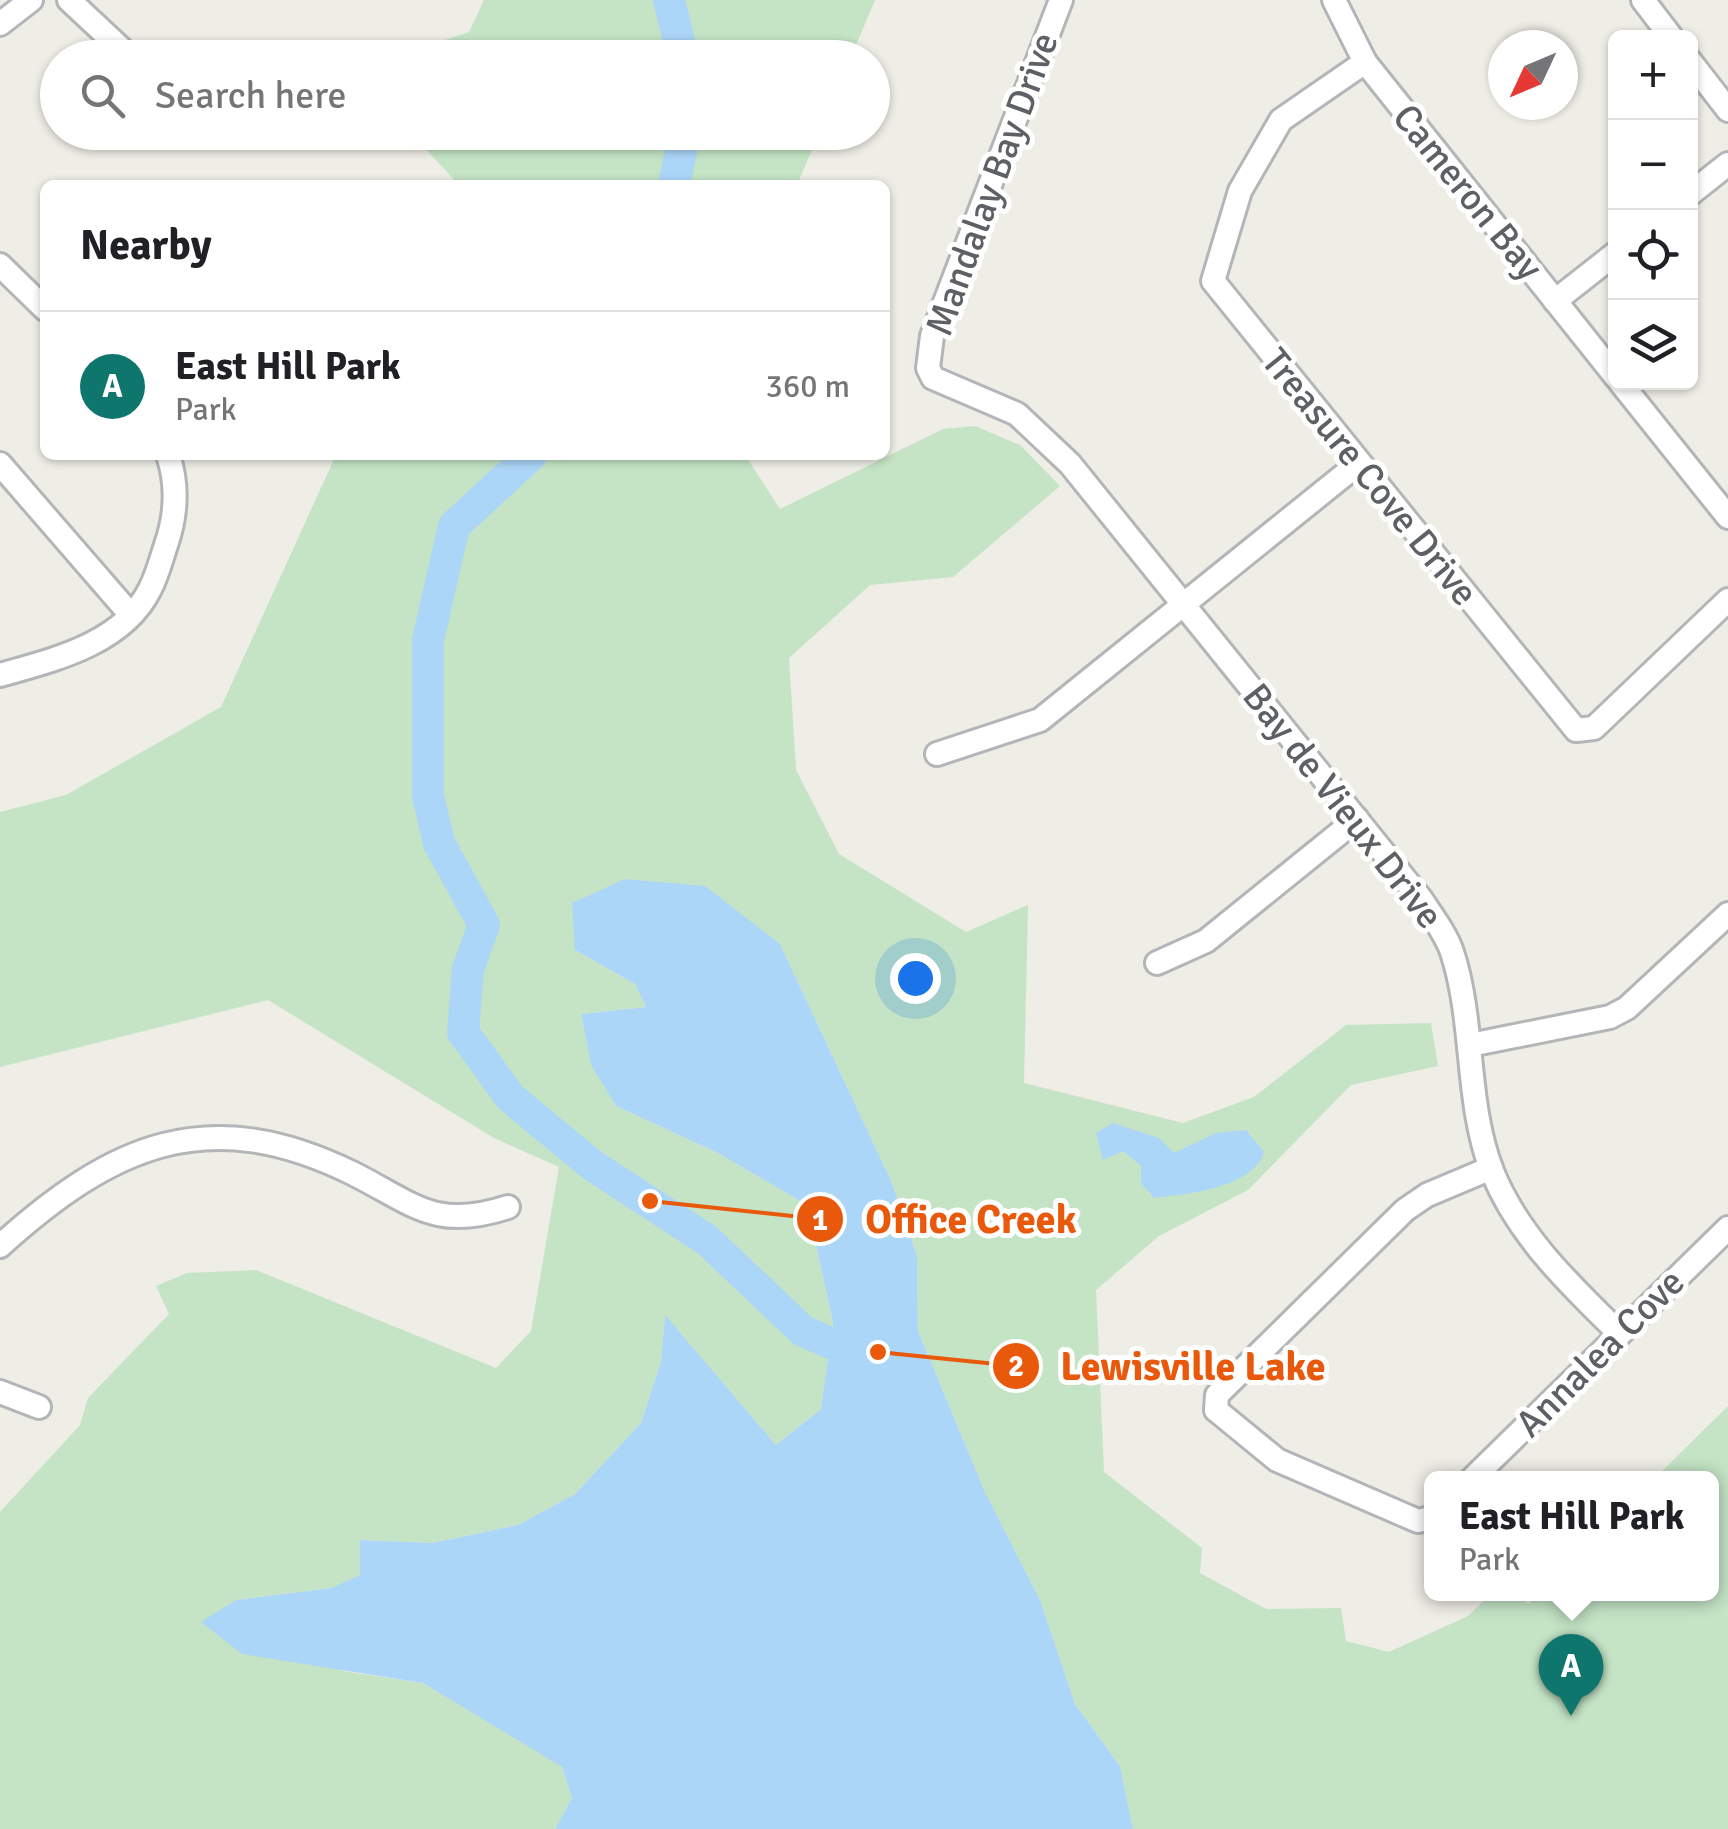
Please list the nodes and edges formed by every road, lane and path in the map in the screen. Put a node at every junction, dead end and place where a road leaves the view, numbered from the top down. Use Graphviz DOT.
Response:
graph roads {
  1 [pos="31,0"];
  2 [pos="69,0"];
  3 [pos="1060,0"];
  4 [pos="1334,0"];
  5 [pos="1642,0"];
  6 [pos="0,24"];
  7 [pos="1666,30"];
  8 [pos="112,40"];
  9 [pos="1365,62"];
  10 [pos="1698,72"];
  11 [pos="1728,110"];
  12 [pos="1728,164"];
  13 [pos="1698,188"];
  14 [pos="1608,259"];
  15 [pos="0,265"];
  16 [pos="1555,301"];
  17 [pos="40,304"];
  18 [pos="1608,366"];
  19 [pos="928,368"];
  20 [pos="1626,390"];
  21 [pos="170,460"];
  22 [pos="1359,463"];
  23 [pos="0,464"];
  24 [pos="1728,517"];
  25 [pos="1728,600"];
  26 [pos="1184,603"];
  27 [pos="130,614"];
  28 [pos="0,675"];
  29 [pos="937,754"];
  30 [pos="1357,819"];
  31 [pos="1728,914"];
  32 [pos="1157,964"];
  33 [pos="1470,1045"];
  34 [pos="1491,1168"];
  35 [pos="508,1206"];
  36 [pos="1728,1228"];
  37 [pos="0,1246"];
  38 [pos="1619,1333"];
  39 [pos="0,1392"];
  40 [pos="39,1408"];
  41 [pos="1481,1471"];
  42 [pos="1424,1520"];
  1 -- 6 [label="street"];
  2 -- 8 [label="street"];
  3 -- 19 [label="street, Mandalay Bay Drive"];
  4 -- 9 [label="street, Cameron Bay"];
  5 -- 7 [label="street"];
  9 -- 16 [label="street, Cameron Bay"];
  9 -- 22 [label="street, Treasure Cove Drive"];
  10 -- 11 [label="street"];
  12 -- 13 [label="street"];
  14 -- 16 [label="street"];
  15 -- 17 [label="street"];
  16 -- 18 [label="street, Cameron Bay"];
  19 -- 26 [label="street, Bay de Vieux Drive"];
  20 -- 24 [label="street"];
  21 -- 27 [label="street"];
  22 -- 25 [label="street, Treasure Cove Drive"];
  22 -- 26 [label="street"];
  23 -- 27 [label="street"];
  26 -- 29 [label="street"];
  26 -- 30 [label="street, Bay de Vieux Drive"];
  27 -- 28 [label="street"];
  30 -- 32 [label="street"];
  30 -- 33 [label="street, Bay de Vieux Drive"];
  31 -- 33 [label="street"];
  33 -- 34 [label="street, Bay de Vieux Drive"];
  34 -- 38 [label="street, Bay de Vieux Drive"];
  34 -- 42 [label="street"];
  35 -- 37 [label="street"];
  36 -- 38 [label="street, Annalea Cove"];
  38 -- 41 [label="street, Annalea Cove"];
  39 -- 40 [label="street"];
}
